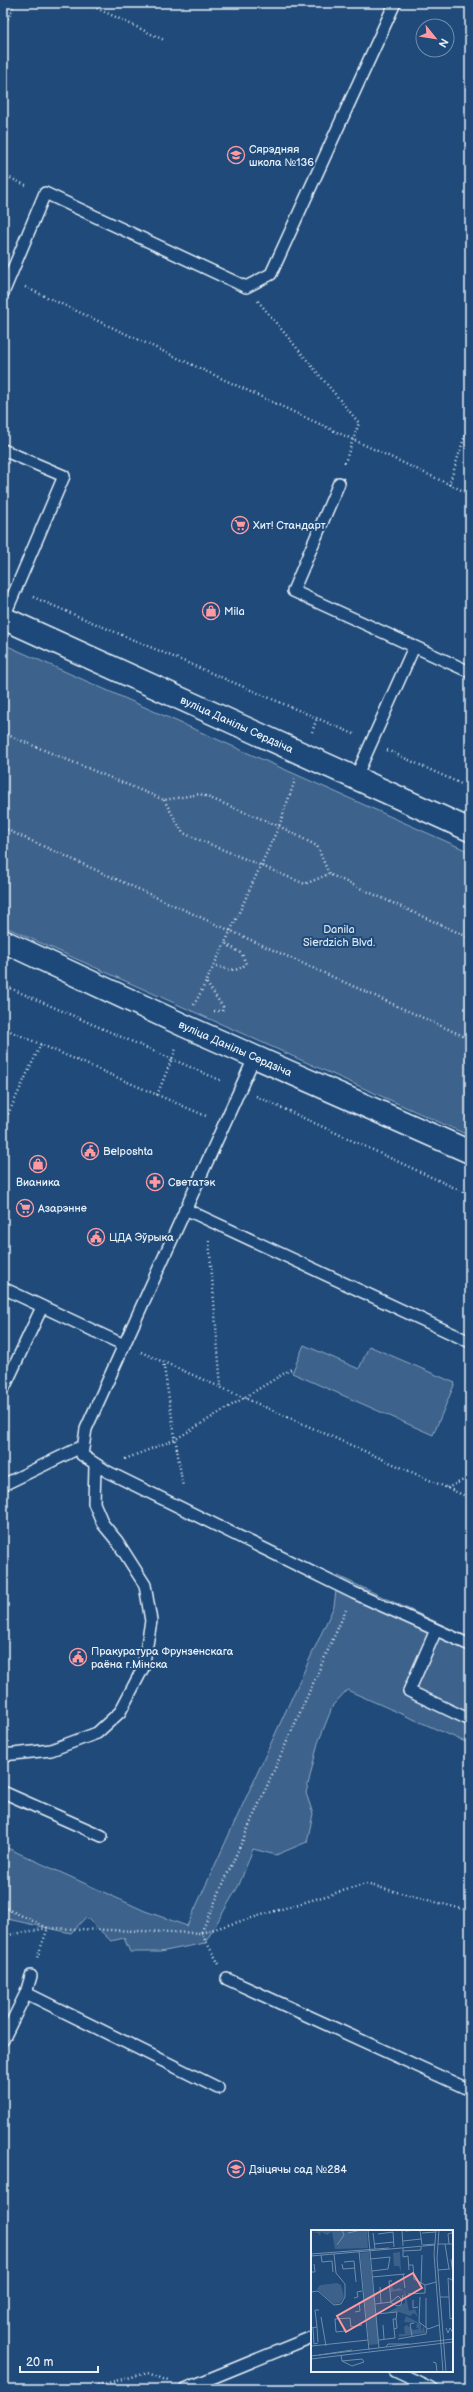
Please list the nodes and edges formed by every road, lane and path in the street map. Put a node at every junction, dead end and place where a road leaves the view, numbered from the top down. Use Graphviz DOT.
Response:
graph roads {
  1 [pos="15,3"];
  2 [pos="86,3"];
  3 [pos="395,3"];
  4 [pos="3,30"];
  5 [pos="164,40"];
  6 [pos="3,175"];
  7 [pos="45,193"];
  8 [pos="9,279"];
  9 [pos="246,287"];
  10 [pos="3,293"];
  11 [pos="470,420"];
  12 [pos="352,439"];
  13 [pos="3,450"];
  14 [pos="339,483"];
  15 [pos="449,485"];
  16 [pos="470,494"];
  17 [pos="16,590"];
  18 [pos="3,618"];
  19 [pos="414,647"];
  20 [pos="470,672"];
  21 [pos="317,718"];
  22 [pos="3,733"];
  23 [pos="371,742"];
  24 [pos="303,756"];
  25 [pos="355,779"];
  26 [pos="470,788"];
  27 [pos="164,800"];
  28 [pos="279,826"];
  29 [pos="3,828"];
  30 [pos="470,830"];
  31 [pos="261,867"];
  32 [pos="329,874"];
  33 [pos="231,931"];
  34 [pos="470,938"];
  35 [pos="3,942"];
  36 [pos="225,943"];
  37 [pos="214,965"];
  38 [pos="206,982"];
  39 [pos="188,1018"];
  40 [pos="3,1028"];
  41 [pos="470,1039"];
  42 [pos="41,1044"];
  43 [pos="255,1056"];
  44 [pos="157,1095"];
  45 [pos="224,1124"];
  46 [pos="3,1125"];
  47 [pos="470,1152"];
  48 [pos="185,1209"];
  49 [pos="196,1214"];
  50 [pos="3,1288"];
  51 [pos="42,1307"];
  52 [pos="470,1342"];
  53 [pos="124,1345"];
  54 [pos="163,1361"];
  55 [pos="293,1368"];
  56 [pos="5,1386"];
  57 [pos="221,1387"];
  58 [pos="246,1398"];
  59 [pos="176,1439"];
  60 [pos="83,1446"];
  61 [pos="95,1465"];
  62 [pos="470,1477"];
  63 [pos="3,1485"];
  64 [pos="448,1488"];
  65 [pos="184,1495"];
  66 [pos="470,1498"];
  67 [pos="354,1593"];
  68 [pos="436,1630"];
  69 [pos="470,1645"];
  70 [pos="470,1720"];
  71 [pos="3,1755"];
  72 [pos="3,1792"];
  73 [pos="102,1836"];
  74 [pos="3,1907"];
  75 [pos="470,1911"];
  76 [pos="48,1928"];
  77 [pos="201,1933"];
  78 [pos="3,1936"];
  79 [pos="31,1976"];
  80 [pos="227,1979"];
  81 [pos="26,1993"];
  82 [pos="3,2040"];
  83 [pos="218,2088"];
  84 [pos="470,2090"];
  85 [pos="311,2337"];
  86 [pos="397,2372"];
  87 [pos="82,2389"];
  88 [pos="186,2389"];
  89 [pos="433,2389"];
  1 -- 4 [label="path"];
  2 -- 5 [label="path"];
  3 -- 9 [label="lane"];
  6 -- 7 [label="path"];
  7 -- 8 [label="lane"];
  7 -- 9 [label="lane"];
  8 -- 10 [label="lane"];
  8 -- 12 [label="path"];
  9 -- 12 [label="path"];
  11 -- 15 [label="path"];
  12 -- 14 [label="path"];
  12 -- 15 [label="path"];
  13 -- 17 [label="lane"];
  14 -- 19 [label="lane"];
  15 -- 16 [label="path"];
  17 -- 18 [label="lane"];
  17 -- 21 [label="path"];
  18 -- 24 [label="street, вуліца Данілы Сердзіча"];
  19 -- 20 [label="lane"];
  19 -- 23 [label="lane"];
  21 -- 23 [label="path"];
  21 -- 24 [label="path"];
  22 -- 27 [label="path"];
  23 -- 25 [label="lane"];
  23 -- 26 [label="path"];
  24 -- 25 [label="street, вуліца Данілы Сердзіча"];
  24 -- 28 [label="path"];
  25 -- 30 [label="street, вуліца Данілы Сердзіча"];
  27 -- 28 [label="path"];
  27 -- 31 [label="path"];
  28 -- 31 [label="path"];
  28 -- 32 [label="path"];
  29 -- 33 [label="path"];
  31 -- 32 [label="path"];
  31 -- 33 [label="path"];
  32 -- 34 [label="path"];
  33 -- 36 [label="path"];
  33 -- 41 [label="path"];
  35 -- 39 [label="street, вуліца Данілы Сердзіча"];
  36 -- 37 [label="path"];
  36 -- 37 [label="path"];
  37 -- 38 [label="path"];
  38 -- 39 [label="path"];
  38 -- 39 [label="path"];
  39 -- 43 [label="street, вуліца Данілы Сердзіча"];
  39 -- 44 [label="path"];
  40 -- 42 [label="path"];
  42 -- 44 [label="path"];
  42 -- 46 [label="path"];
  43 -- 45 [label="lane"];
  43 -- 47 [label="street, вуліца Данілы Сердзіча"];
  44 -- 45 [label="path"];
  45 -- 48 [label="lane"];
  48 -- 49 [label="lane"];
  48 -- 53 [label="lane"];
  49 -- 52 [label="lane"];
  49 -- 57 [label="path"];
  50 -- 51 [label="lane"];
  51 -- 53 [label="lane"];
  51 -- 56 [label="lane"];
  53 -- 54 [label="path"];
  53 -- 60 [label="lane"];
  54 -- 57 [label="path"];
  54 -- 59 [label="path"];
  55 -- 58 [label="path"];
  57 -- 58 [label="path"];
  58 -- 59 [label="path"];
  58 -- 64 [label="path"];
  59 -- 61 [label="path"];
  59 -- 65 [label="path"];
  60 -- 61 [label="lane"];
  60 -- 63 [label="lane"];
  61 -- 67 [label="lane"];
  61 -- 71 [label="lane"];
  62 -- 64 [label="path"];
  64 -- 66 [label="path"];
  67 -- 68 [label="lane"];
  67 -- 77 [label="path"];
  68 -- 69 [label="lane"];
  68 -- 70 [label="lane"];
  72 -- 73 [label="lane"];
  74 -- 76 [label="path"];
  75 -- 77 [label="path"];
  76 -- 77 [label="path"];
  76 -- 78 [label="path"];
  76 -- 79 [label="path"];
  77 -- 80 [label="path"];
  79 -- 81 [label="lane"];
  80 -- 84 [label="lane"];
  81 -- 82 [label="lane"];
  81 -- 83 [label="lane"];
  85 -- 88 [label="lane"];
  86 -- 89 [label="lane"];
  87 -- 88 [label="path"];
}
